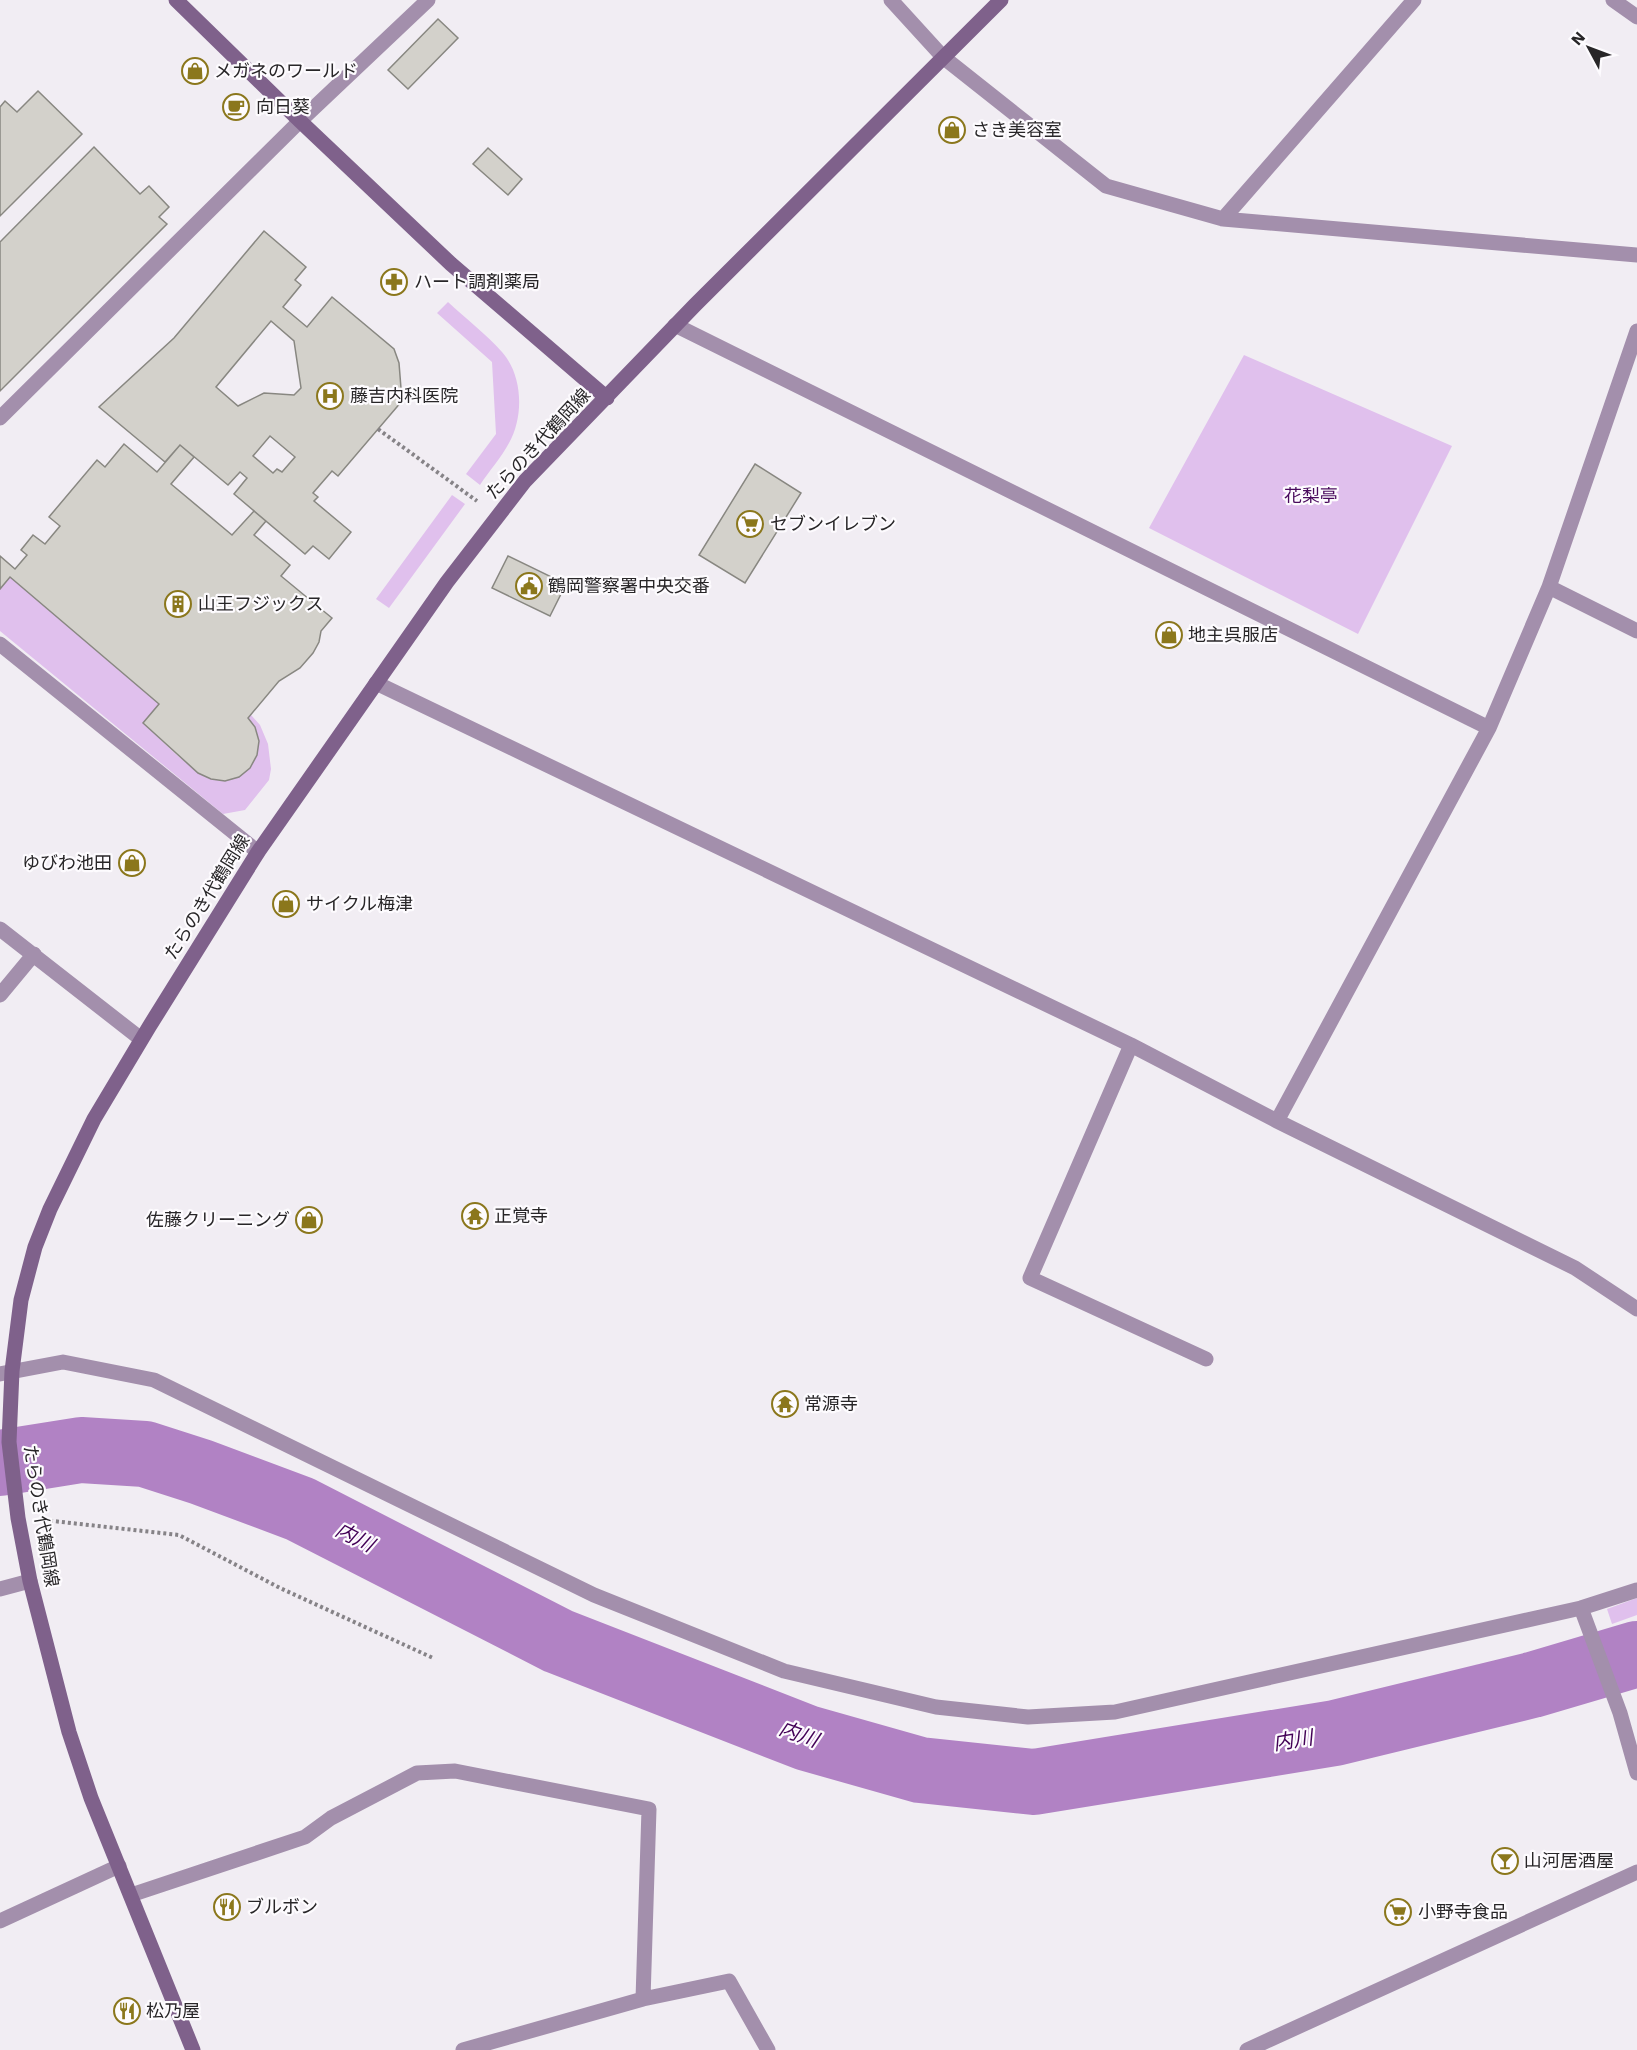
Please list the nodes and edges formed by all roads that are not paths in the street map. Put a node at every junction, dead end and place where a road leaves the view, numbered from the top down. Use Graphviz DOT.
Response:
graph roads {
  1 [pos="176,0"];
  2 [pos="428,0"];
  3 [pos="891,0"];
  4 [pos="1000,0"];
  5 [pos="1414,0"];
  6 [pos="1613,0"];
  7 [pos="1637,17"];
  8 [pos="943,57"];
  9 [pos="300,121"];
  10 [pos="1223,219"];
  11 [pos="1637,255"];
  12 [pos="675,326"];
  13 [pos="1637,331"];
  14 [pos="607,398"];
  15 [pos="0,418"];
  16 [pos="1550,587"];
  17 [pos="1637,631"];
  18 [pos="0,644"];
  19 [pos="376,683"];
  20 [pos="1489,729"];
  21 [pos="258,852"];
  22 [pos="0,929"];
  23 [pos="34,954"];
  24 [pos="0,995"];
  25 [pos="141,1039"];
  26 [pos="1131,1045"];
  27 [pos="1276,1121"];
  28 [pos="1637,1309"];
  29 [pos="1206,1359"];
  30 [pos="6,1373"];
  31 [pos="30,1581"];
  32 [pos="0,1589"];
  33 [pos="1637,1590"];
  34 [pos="1581,1608"];
  35 [pos="1637,1773"];
  36 [pos="120,1866"];
  37 [pos="1637,1872"];
  38 [pos="131,1895"];
  39 [pos="0,1921"];
  40 [pos="643,1999"];
  41 [pos="193,2050"];
  42 [pos="463,2050"];
  43 [pos="768,2050"];
  44 [pos="1246,2050"];
  1 -- 9 [label="main road, たらのき代鶴岡線"];
  2 -- 9 [label="street"];
  3 -- 8 [label="street"];
  4 -- 8 [label="main road"];
  5 -- 10 [label="street"];
  6 -- 7 [label="street"];
  8 -- 10 [label="street"];
  8 -- 12 [label="main road"];
  9 -- 14 [label="main road, たらのき代鶴岡線"];
  9 -- 15 [label="street"];
  10 -- 11 [label="street"];
  12 -- 14 [label="main road"];
  12 -- 20 [label="street"];
  13 -- 16 [label="street"];
  14 -- 19 [label="main road, たらのき代鶴岡線"];
  16 -- 17 [label="street"];
  16 -- 20 [label="street"];
  18 -- 21 [label="street"];
  19 -- 21 [label="main road, たらのき代鶴岡線"];
  19 -- 26 [label="street"];
  20 -- 27 [label="street"];
  21 -- 25 [label="main road, たらのき代鶴岡線"];
  22 -- 23 [label="street"];
  23 -- 24 [label="street"];
  23 -- 25 [label="street"];
  25 -- 30 [label="main road, たらのき代鶴岡線"];
  26 -- 27 [label="street"];
  26 -- 29 [label="street"];
  27 -- 28 [label="street"];
  30 -- 31 [label="main road, たらのき代鶴岡線"];
  30 -- 34 [label="street"];
  31 -- 32 [label="street"];
  31 -- 36 [label="main road, たらのき代鶴岡線"];
  33 -- 34 [label="street"];
  34 -- 35 [label="street"];
  36 -- 38 [label="main road, たらのき代鶴岡線"];
  36 -- 39 [label="street"];
  37 -- 44 [label="street"];
  38 -- 40 [label="street"];
  38 -- 41 [label="main road, たらのき代鶴岡線"];
  40 -- 42 [label="street"];
  40 -- 43 [label="street"];
}
